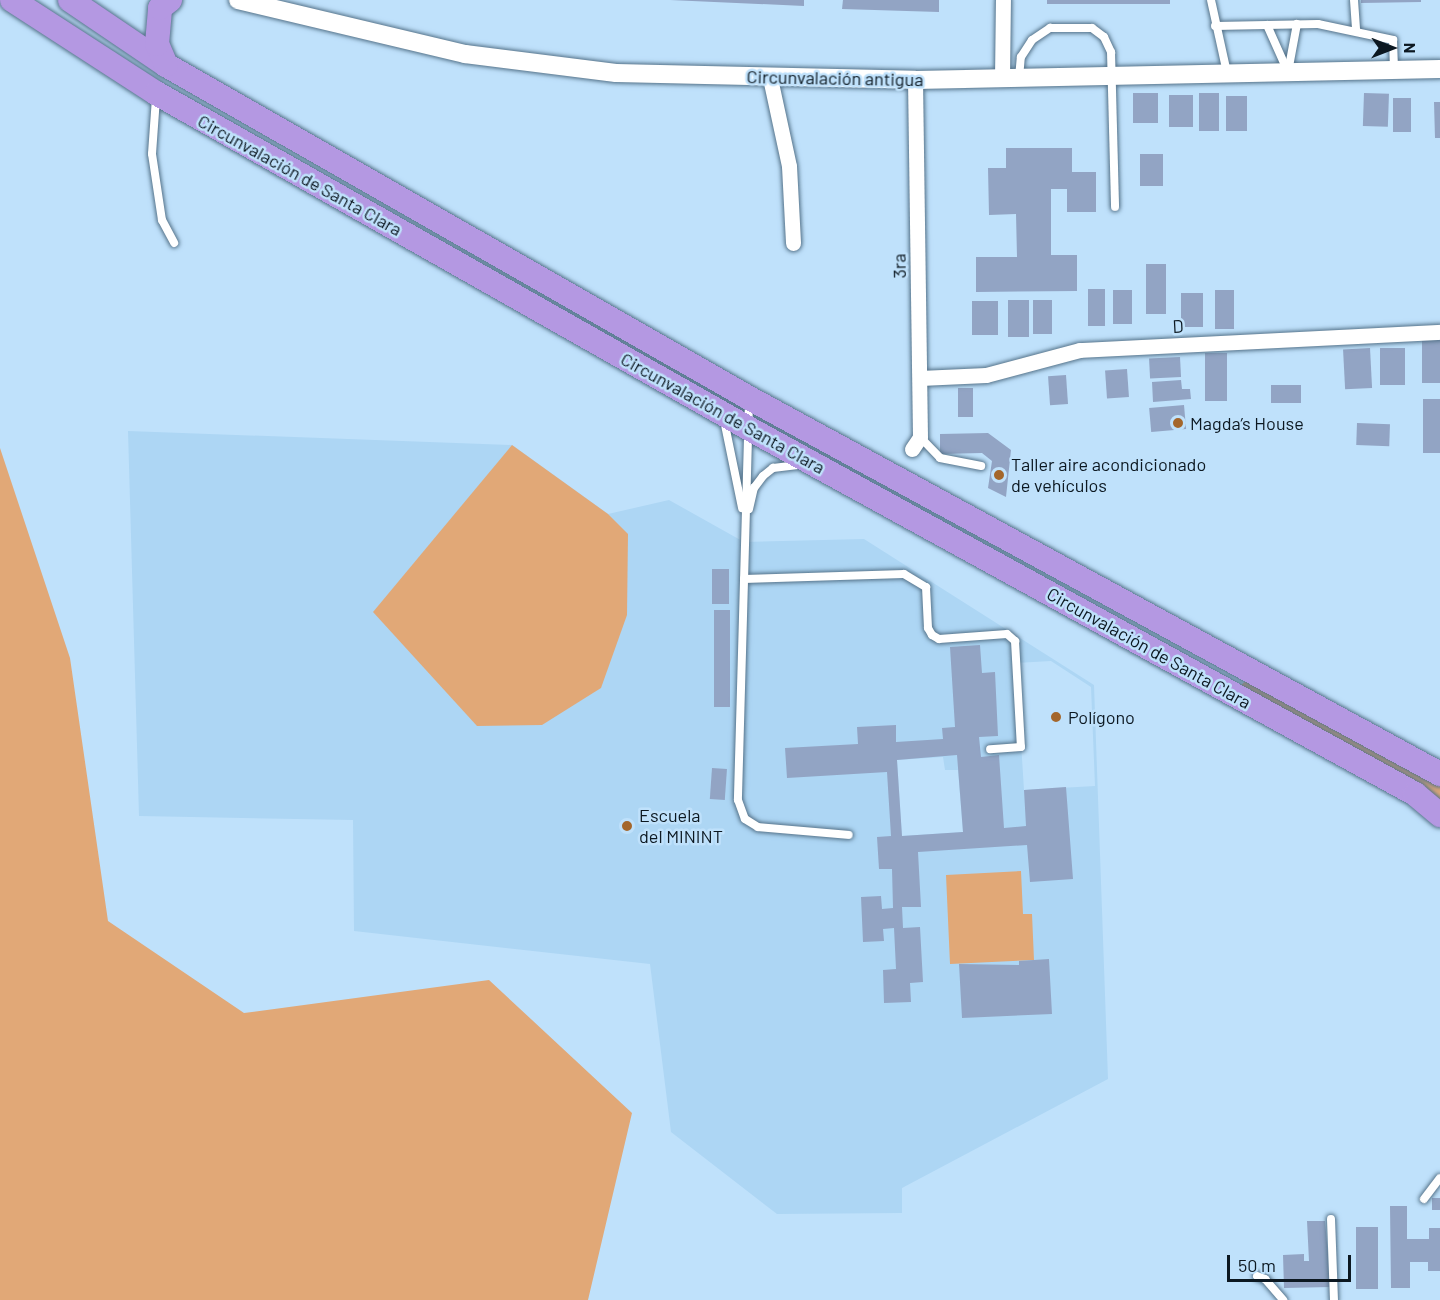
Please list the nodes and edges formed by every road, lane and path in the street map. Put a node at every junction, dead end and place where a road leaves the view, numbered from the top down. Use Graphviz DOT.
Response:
graph roads {
  1 [pos="12,0"];
  2 [pos="70,0"];
  3 [pos="170,0"];
  4 [pos="238,0"];
  5 [pos="1003,0"];
  6 [pos="1210,0"];
  7 [pos="1354,0"];
  8 [pos="1296,24"];
  9 [pos="1267,25"];
  10 [pos="1215,26"];
  11 [pos="1356,31"];
  12 [pos="166,65"];
  13 [pos="1440,69"];
  14 [pos="1395,70"];
  15 [pos="1288,72"];
  16 [pos="1227,73"];
  17 [pos="1112,76"];
  18 [pos="770,78"];
  19 [pos="1011,78"];
  20 [pos="915,80"];
  21 [pos="156,93"];
  22 [pos="1115,207"];
  23 [pos="174,243"];
  24 [pos="793,243"];
  25 [pos="1440,332"];
  26 [pos="920,378"];
  27 [pos="749,398"];
  28 [pos="722,413"];
  29 [pos="748,428"];
  30 [pos="916,443"];
  31 [pos="814,464"];
  32 [pos="981,466"];
  33 [pos="745,524"];
  34 [pos="744,579"];
  35 [pos="990,749"];
  36 [pos="1440,774"];
  37 [pos="1440,815"];
  38 [pos="849,835"];
  39 [pos="1440,1178"];
  40 [pos="1424,1199"];
  41 [pos="1331,1219"];
  42 [pos="1257,1276"];
  43 [pos="1283,1300"];
  44 [pos="1334,1300"];
  1 -- 21 [label="highway, Circunvalación de Santa Clara"];
  2 -- 12 [label="highway, Circunvalación de Santa Clara"];
  3 -- 12 [label="highway"];
  4 -- 18 [label="street, Circunvalación antigua"];
  5 -- 19 [label="street"];
  6 -- 10 [label="lane"];
  7 -- 11 [label="lane"];
  8 -- 9 [label="lane"];
  8 -- 11 [label="lane"];
  8 -- 15 [label="lane"];
  9 -- 10 [label="lane"];
  9 -- 15 [label="lane"];
  10 -- 16 [label="lane"];
  11 -- 14 [label="lane"];
  12 -- 27 [label="highway, Circunvalación de Santa Clara"];
  13 -- 14 [label="street, Circunvalación antigua"];
  14 -- 15 [label="street, Circunvalación antigua"];
  15 -- 16 [label="street, Circunvalación antigua"];
  16 -- 17 [label="street, Circunvalación antigua"];
  17 -- 19 [label="street, Circunvalación antigua"];
  17 -- 19 [label="lane"];
  17 -- 22 [label="lane"];
  18 -- 20 [label="street, Circunvalación antigua"];
  18 -- 24 [label="street"];
  19 -- 20 [label="street, Circunvalación antigua"];
  20 -- 26 [label="street, 3ra"];
  21 -- 23 [label="lane"];
  21 -- 28 [label="highway, Circunvalación de Santa Clara"];
  25 -- 26 [label="street, D"];
  26 -- 30 [label="street, 3ra"];
  27 -- 29 [label="lane"];
  27 -- 36 [label="highway, Circunvalación de Santa Clara"];
  28 -- 29 [label="highway, Circunvalación de Santa Clara"];
  28 -- 33 [label="lane"];
  29 -- 31 [label="highway, Circunvalación de Santa Clara"];
  29 -- 33 [label="lane"];
  30 -- 32 [label="lane"];
  31 -- 33 [label="lane"];
  31 -- 37 [label="highway, Circunvalación de Santa Clara"];
  33 -- 34 [label="lane"];
  34 -- 35 [label="lane"];
  34 -- 38 [label="lane"];
  39 -- 40 [label="lane"];
  41 -- 44 [label="lane"];
  42 -- 43 [label="lane"];
}
